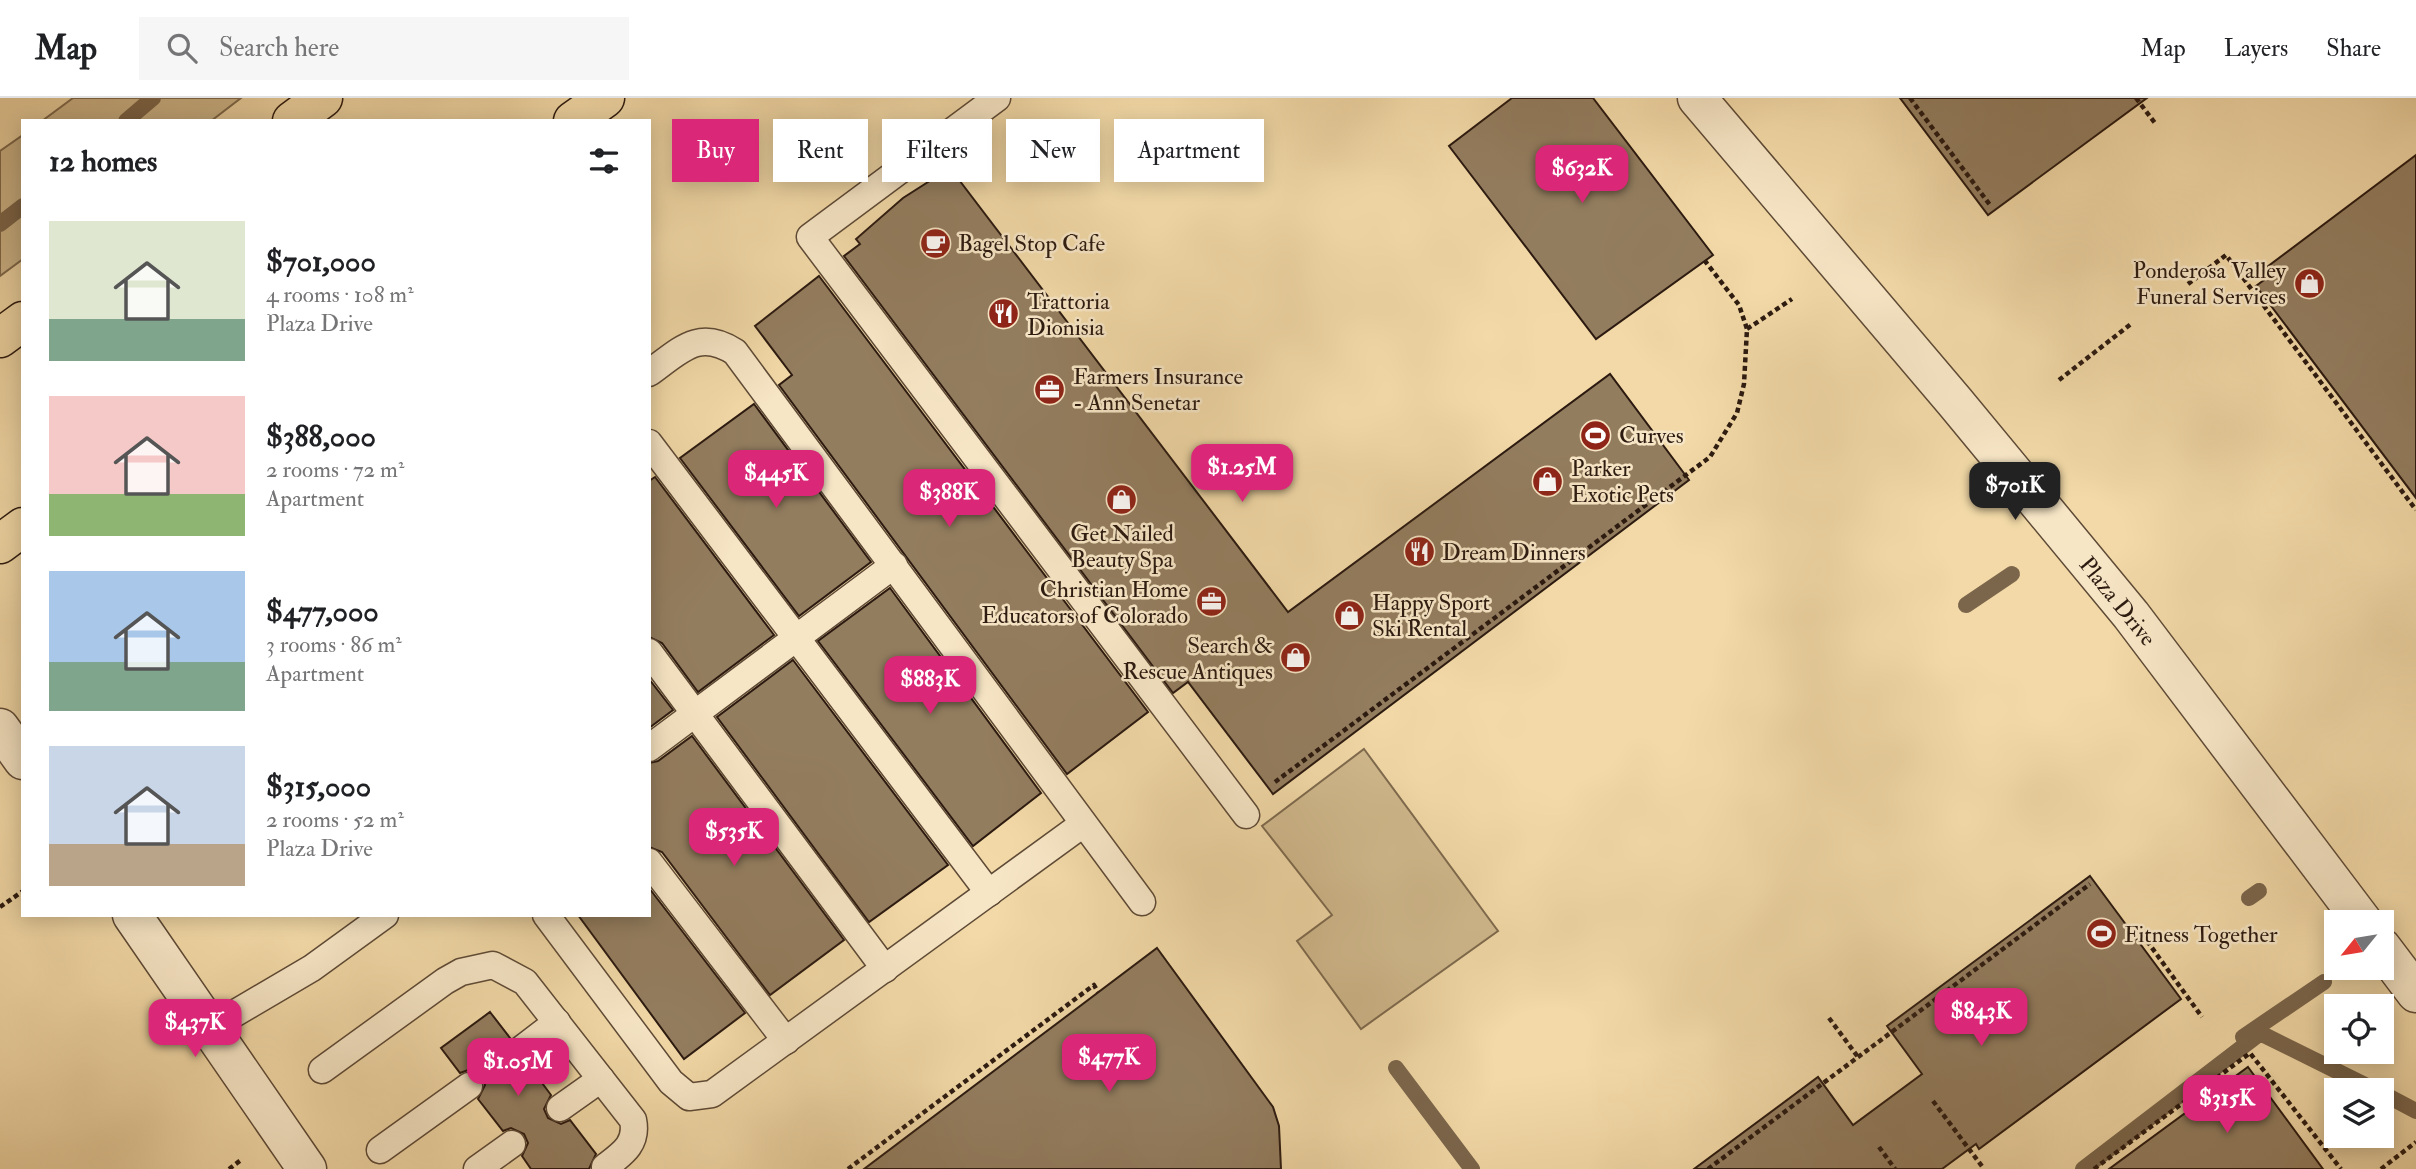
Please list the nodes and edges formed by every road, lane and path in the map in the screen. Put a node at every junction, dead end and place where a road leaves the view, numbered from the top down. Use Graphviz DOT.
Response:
graph roads {
  1 [pos="323,98"];
  2 [pos="605,98"];
  3 [pos="997,98"];
  4 [pos="1697,98"];
  5 [pos="1910,98"];
  6 [pos="2136,98"];
  7 [pos="295,119"];
  8 [pos="576,119"];
  9 [pos="2155,123"];
  10 [pos="1990,205"];
  11 [pos="1705,261"];
  12 [pos="2188,284"];
  13 [pos="1792,299"];
  14 [pos="21,322"];
  15 [pos="2131,324"];
  16 [pos="1747,329"];
  17 [pos="0,338"];
  18 [pos="651,372"];
  19 [pos="2059,380"];
  20 [pos="651,446"];
  21 [pos="2416,510"];
  22 [pos="21,528"];
  23 [pos="0,544"];
  24 [pos="894,565"];
  25 [pos="796,638"];
  26 [pos="651,655"];
  27 [pos="695,715"];
  28 [pos="0,728"];
  29 [pos="651,747"];
  30 [pos="21,757"];
  31 [pos="1271,785"];
  32 [pos="1246,815"];
  33 [pos="1083,824"];
  34 [pos="651,865"];
  35 [pos="2090,884"];
  36 [pos="21,892"];
  37 [pos="989,893"];
  38 [pos="1142,902"];
  39 [pos="0,907"];
  40 [pos="2354,910"];
  41 [pos="133,917"];
  42 [pos="382,917"];
  43 [pos="547,917"];
  44 [pos="2147,941"];
  45 [pos="2394,964"];
  46 [pos="885,969"];
  47 [pos="1098,992"];
  48 [pos="2416,993"];
  49 [pos="2202,1017"];
  50 [pos="1829,1018"];
  51 [pos="556,1022"];
  52 [pos="210,1028"];
  53 [pos="786,1041"];
  54 [pos="519,1051"];
  55 [pos="1858,1057"];
  56 [pos="322,1070"];
  57 [pos="601,1079"];
  58 [pos="469,1086"];
  59 [pos="1933,1101"];
  60 [pos="560,1108"];
  61 [pos="2416,1142"];
  62 [pos="512,1144"];
  63 [pos="1879,1147"];
  64 [pos="380,1150"];
  65 [pos="605,1167"];
  66 [pos="307,1169"];
  67 [pos="477,1169"];
  68 [pos="848,1169"];
  69 [pos="1708,1169"];
  70 [pos="1895,1169"];
  71 [pos="1983,1169"];
  72 [pos="2094,1169"];
  73 [pos="2340,1169"];
  74 [pos="2381,1169"];
  1 -- 7 [label="highway"];
  2 -- 8 [label="highway"];
  3 -- 32 [label="lane"];
  4 -- 40 [label="street, Plaza Drive"];
  5 -- 10 [label="path"];
  6 -- 9 [label="path"];
  11 -- 16 [label="path"];
  12 -- 21 [label="path"];
  13 -- 16 [label="path"];
  14 -- 17 [label="highway"];
  15 -- 19 [label="path"];
  16 -- 31 [label="path"];
  18 -- 24 [label="lane"];
  20 -- 25 [label="lane"];
  22 -- 23 [label="highway"];
  24 -- 25 [label="lane"];
  24 -- 33 [label="lane"];
  25 -- 27 [label="lane"];
  25 -- 37 [label="lane"];
  26 -- 27 [label="lane"];
  27 -- 29 [label="lane"];
  27 -- 46 [label="lane"];
  28 -- 30 [label="street"];
  33 -- 37 [label="lane"];
  33 -- 38 [label="lane"];
  34 -- 53 [label="lane"];
  35 -- 55 [label="path"];
  36 -- 39 [label="path"];
  37 -- 46 [label="lane"];
  41 -- 52 [label="street"];
  42 -- 52 [label="lane"];
  43 -- 53 [label="lane"];
  44 -- 49 [label="path"];
  45 -- 48 [label="street"];
  46 -- 53 [label="lane"];
  47 -- 68 [label="path"];
  50 -- 55 [label="path"];
  51 -- 54 [label="lane"];
  51 -- 56 [label="lane"];
  51 -- 57 [label="lane"];
  52 -- 66 [label="street"];
  55 -- 69 [label="path"];
  57 -- 60 [label="lane"];
  57 -- 65 [label="lane"];
  58 -- 64 [label="lane"];
  59 -- 71 [label="path"];
  61 -- 74 [label="path"];
  62 -- 67 [label="lane"];
  63 -- 70 [label="path"];
  72 -- 73 [label="path"];
}
